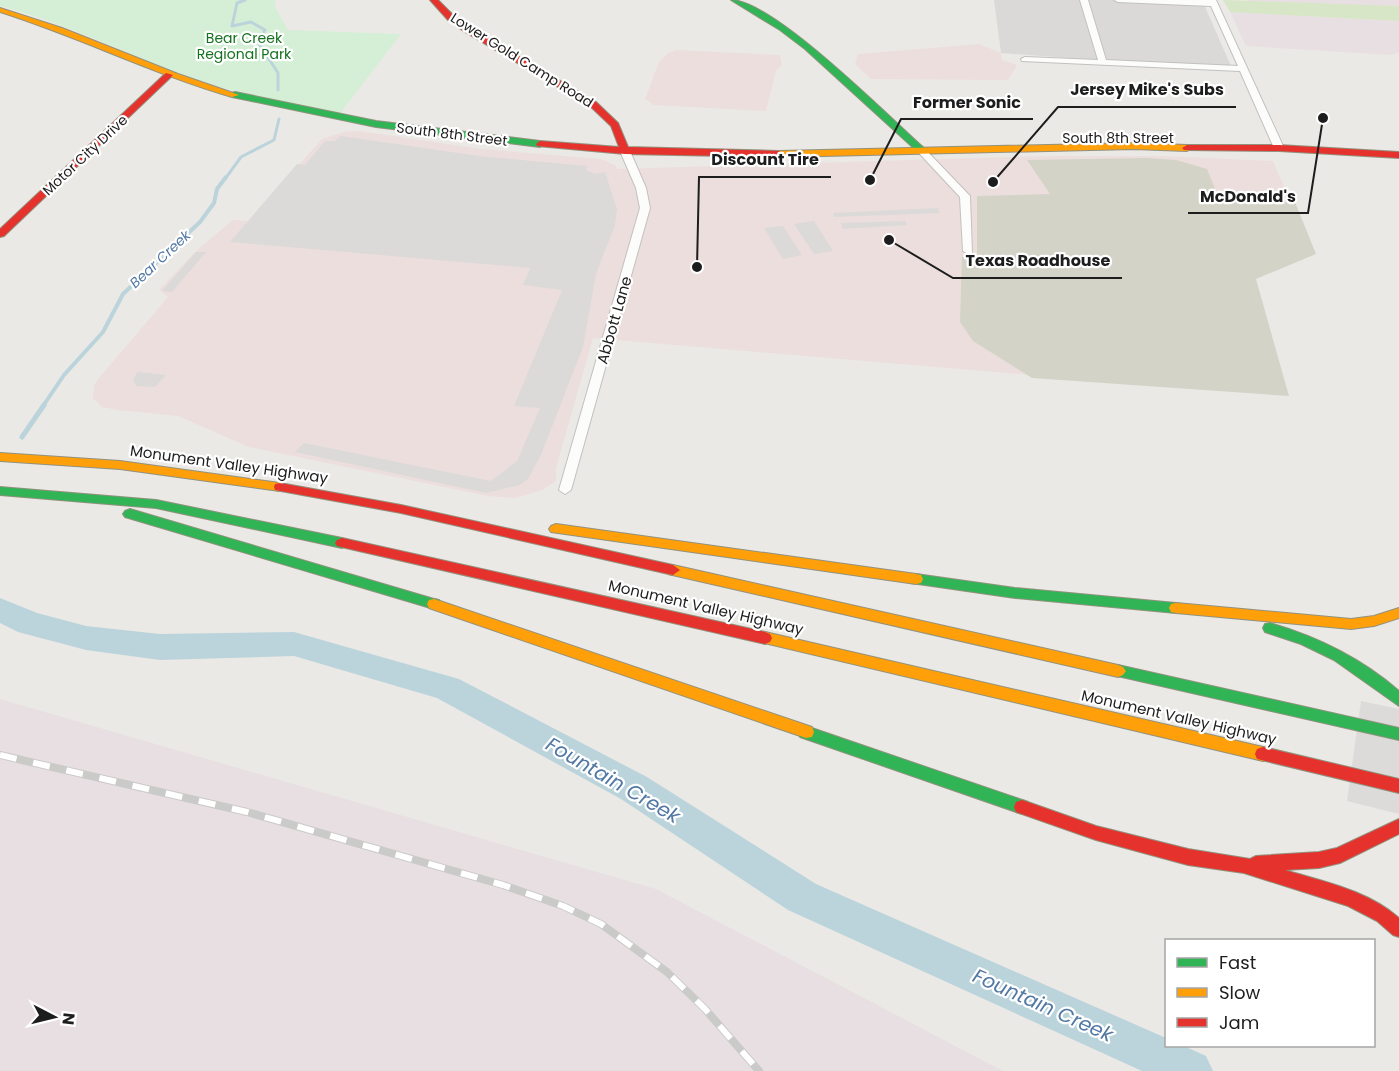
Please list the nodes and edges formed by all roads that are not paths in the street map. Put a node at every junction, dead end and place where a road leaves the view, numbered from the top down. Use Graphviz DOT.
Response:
graph roads {
  1 [pos="434,0"];
  2 [pos="735,0"];
  3 [pos="1084,0"];
  4 [pos="1118,0"];
  5 [pos="1213,2"];
  6 [pos="0,10"];
  7 [pos="1025,59"];
  8 [pos="1103,62"];
  9 [pos="1243,69"];
  10 [pos="169,75"];
  11 [pos="1279,148"];
  12 [pos="921,150"];
  13 [pos="625,151"];
  14 [pos="1399,154"];
  15 [pos="0,234"];
  16 [pos="968,251"];
  17 [pos="0,457"];
  18 [pos="565,490"];
  19 [pos="0,491"];
  20 [pos="63,495"];
  21 [pos="401,508"];
  22 [pos="1205,612"];
  23 [pos="1399,613"];
  24 [pos="1399,700"];
  25 [pos="1399,734"];
  26 [pos="1399,786"];
  27 [pos="1399,826"];
  28 [pos="1244,865"];
  29 [pos="1399,929"];
  1 -- 13 [label="main road, Lower Gold Camp Road"];
  2 -- 12 [label="main road"];
  3 -- 8 [label="street"];
  4 -- 5 [label="street"];
  5 -- 9 [label="street"];
  6 -- 10 [label="main road, South 8th Street"];
  7 -- 8 [label="street"];
  8 -- 9 [label="street"];
  9 -- 11 [label="street"];
  10 -- 13 [label="main road, South 8th Street"];
  10 -- 15 [label="main road, Motor City Drive"];
  11 -- 12 [label="main road, South 8th Street"];
  11 -- 14 [label="main road, South 8th Street"];
  12 -- 13 [label="main road, South 8th Street"];
  12 -- 16 [label="street"];
  13 -- 18 [label="street, Abbott Lane"];
  17 -- 21 [label="main road, Monument Valley Highway"];
  19 -- 20 [label="main road, Monument Valley Highway"];
  20 -- 26 [label="main road, Monument Valley Highway"];
  20 -- 28 [label="main road"];
  21 -- 22 [label="main road"];
  21 -- 25 [label="main road, Monument Valley Highway"];
  22 -- 23 [label="main road"];
  22 -- 24 [label="main road"];
  27 -- 28 [label="main road"];
  28 -- 29 [label="main road"];
}
